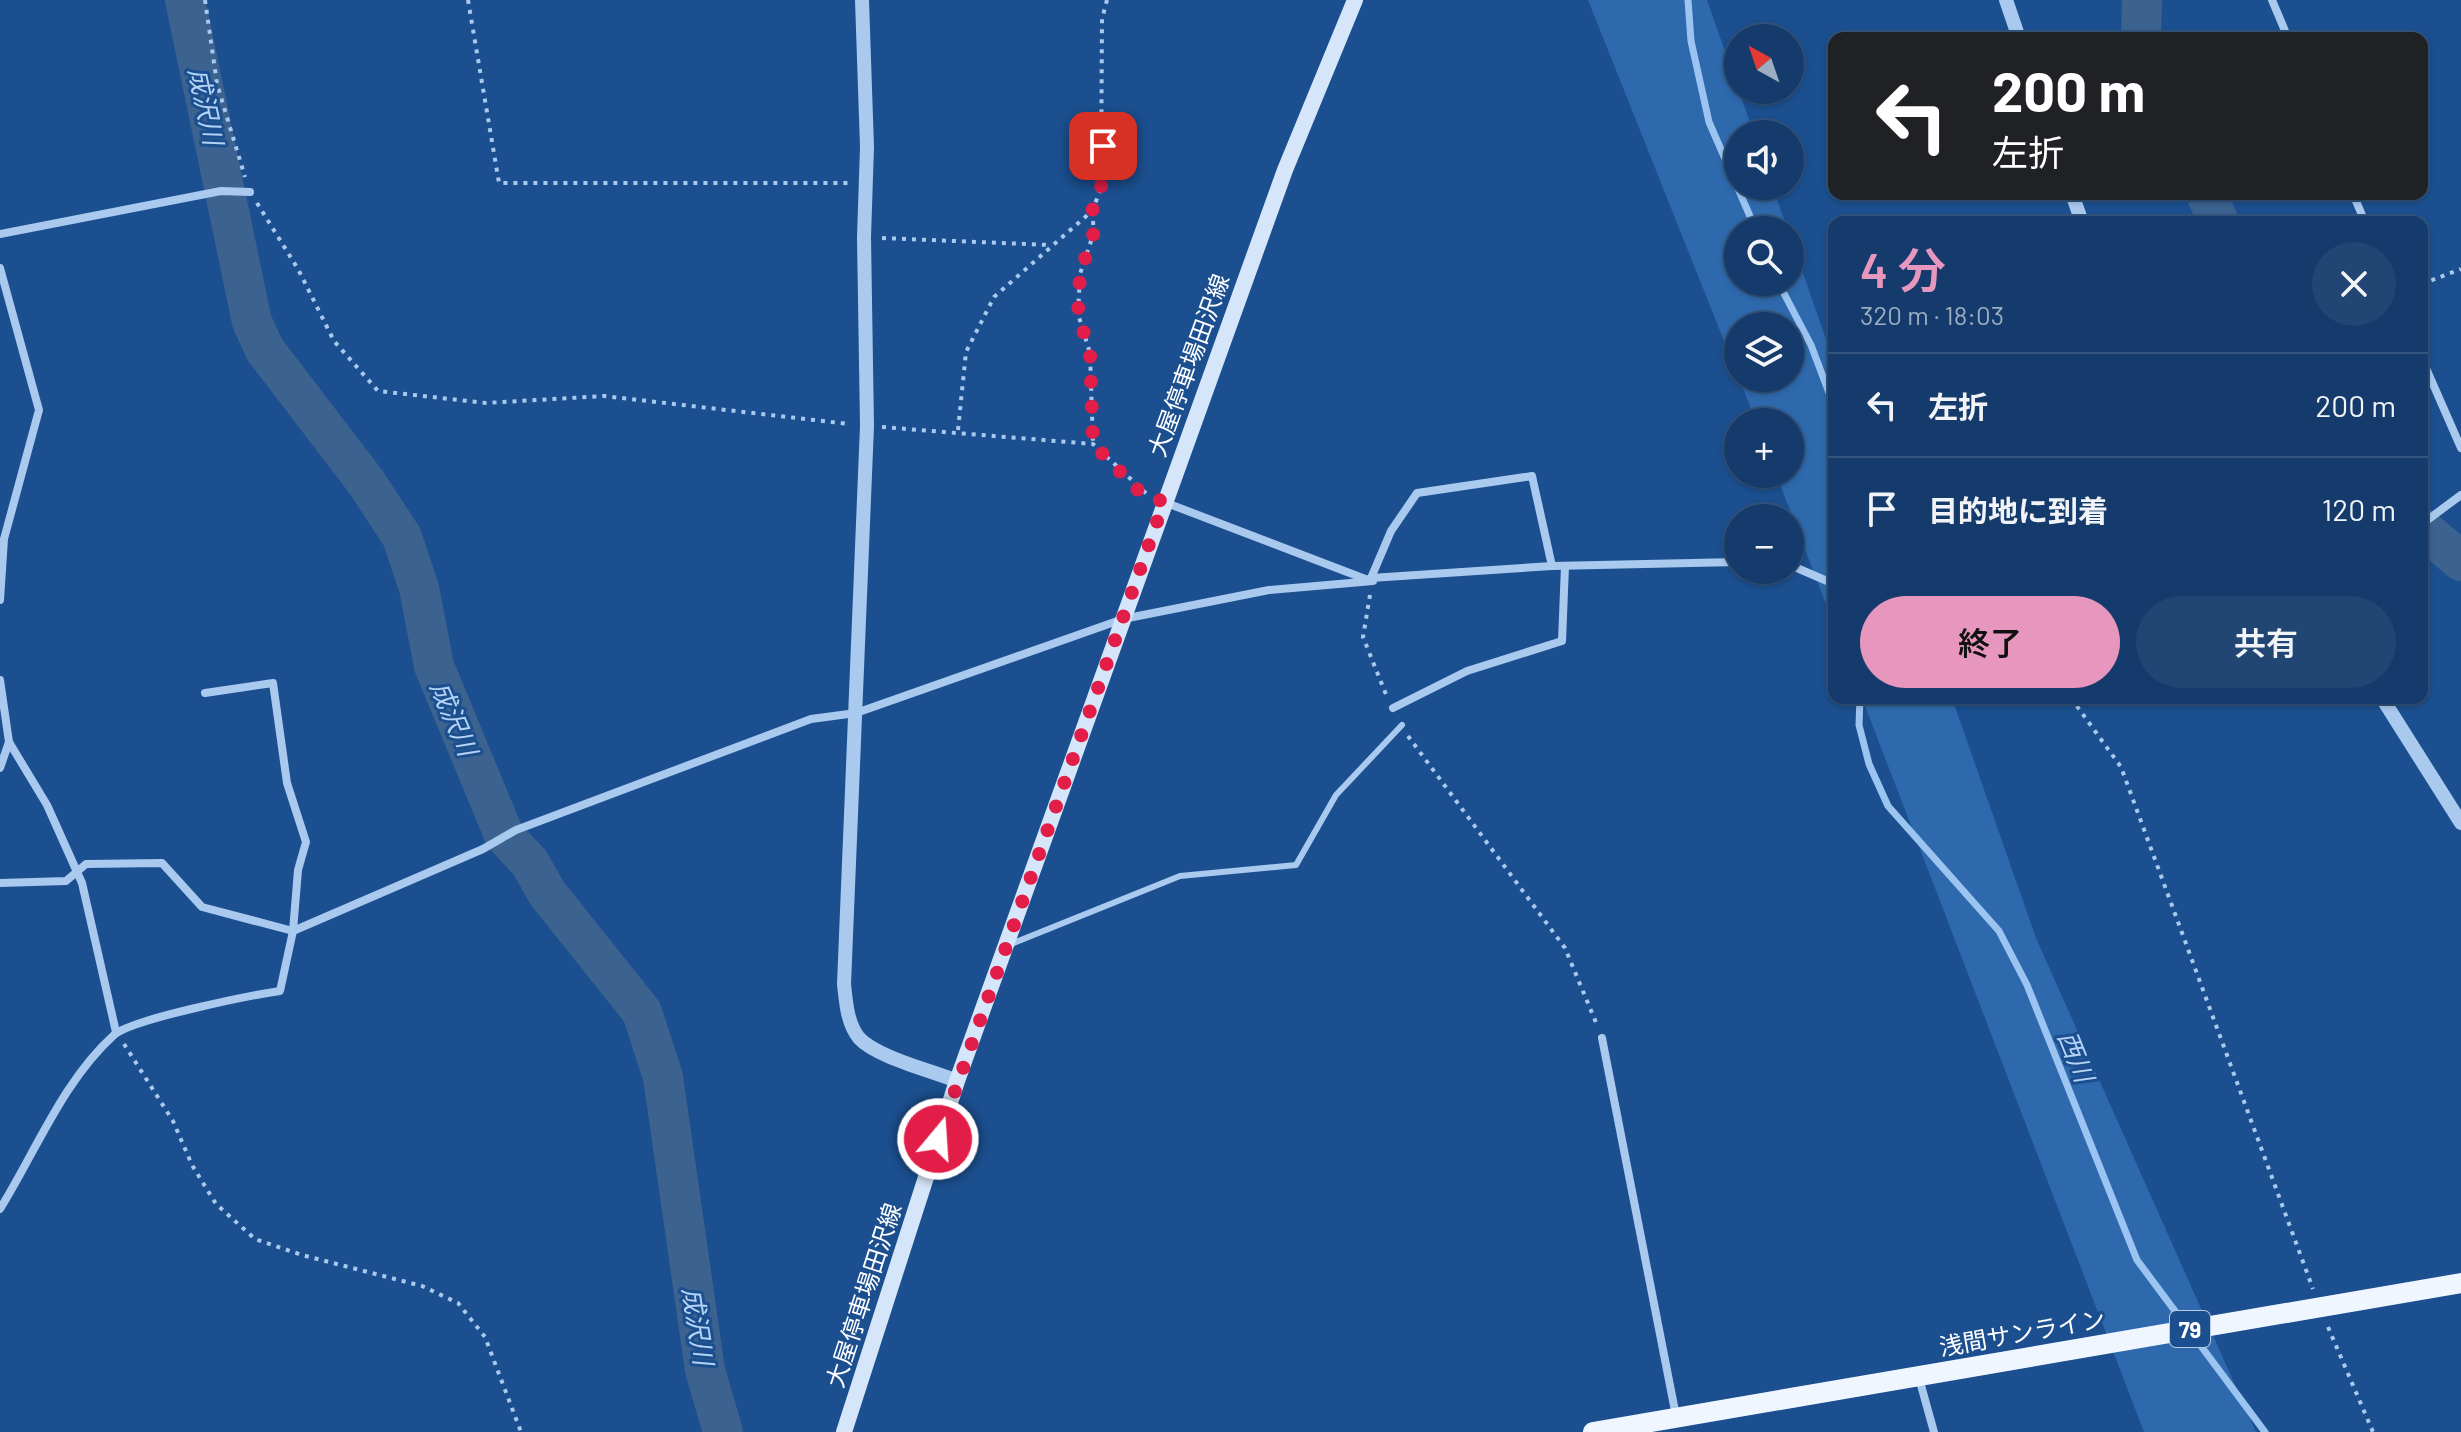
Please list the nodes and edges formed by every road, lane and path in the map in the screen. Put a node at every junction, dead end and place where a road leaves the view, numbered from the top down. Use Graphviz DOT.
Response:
graph roads {
  1 [pos="205,0"];
  2 [pos="468,0"];
  3 [pos="862,0"];
  4 [pos="1107,0"];
  5 [pos="1355,0"];
  6 [pos="2006,0"];
  7 [pos="2272,0"];
  8 [pos="2017,32"];
  9 [pos="2285,32"];
  10 [pos="866,183"];
  11 [pos="245,191"];
  12 [pos="1092,211"];
  13 [pos="0,234"];
  14 [pos="864,237"];
  15 [pos="1050,245"];
  16 [pos="0,268"];
  17 [pos="2461,269"];
  18 [pos="2428,282"];
  19 [pos="2428,373"];
  20 [pos="867,426"];
  21 [pos="958,430"];
  22 [pos="1093,444"];
  23 [pos="2461,448"];
  24 [pos="2461,495"];
  25 [pos="1164,502"];
  26 [pos="2428,520"];
  27 [pos="2,537"];
  28 [pos="1724,562"];
  29 [pos="1552,566"];
  30 [pos="1565,566"];
  31 [pos="1804,571"];
  32 [pos="1372,580"];
  33 [pos="1828,581"];
  34 [pos="0,600"];
  35 [pos="1123,619"];
  36 [pos="0,680"];
  37 [pos="205,693"];
  38 [pos="2075,704"];
  39 [pos="2386,704"];
  40 [pos="1393,708"];
  41 [pos="856,713"];
  42 [pos="1402,725"];
  43 [pos="9,742"];
  44 [pos="0,768"];
  45 [pos="2461,823"];
  46 [pos="77,872"];
  47 [pos="0,883"];
  48 [pos="293,931"];
  49 [pos="1008,945"];
  50 [pos="116,1032"];
  51 [pos="1602,1038"];
  52 [pos="957,1081"];
  53 [pos="0,1209"];
  54 [pos="2461,1283"];
  55 [pos="2319,1307"];
  56 [pos="1919,1377"];
  57 [pos="1676,1417"];
  58 [pos="521,1432"];
  59 [pos="844,1432"];
  60 [pos="1593,1432"];
  61 [pos="1934,1432"];
  62 [pos="2373,1432"];
  1 -- 11 [label="path"];
  2 -- 10 [label="path"];
  3 -- 10 [label="street"];
  4 -- 12 [label="path"];
  5 -- 25 [label="main road, 大屋停車場田沢線"];
  6 -- 8 [label="street"];
  7 -- 9 [label="street"];
  10 -- 14 [label="street"];
  11 -- 13 [label="street"];
  11 -- 20 [label="path"];
  12 -- 15 [label="path"];
  12 -- 22 [label="path"];
  14 -- 15 [label="path"];
  14 -- 20 [label="street"];
  15 -- 21 [label="path"];
  16 -- 27 [label="street"];
  17 -- 18 [label="path"];
  19 -- 23 [label="street"];
  20 -- 21 [label="path"];
  20 -- 41 [label="street"];
  21 -- 22 [label="path"];
  22 -- 25 [label="path"];
  24 -- 26 [label="street"];
  25 -- 32 [label="street"];
  25 -- 35 [label="main road, 大屋停車場田沢線"];
  27 -- 34 [label="street"];
  28 -- 30 [label="street"];
  29 -- 30 [label="street"];
  29 -- 32 [label="street"];
  29 -- 32 [label="street"];
  30 -- 40 [label="street"];
  31 -- 33 [label="street"];
  32 -- 35 [label="street"];
  32 -- 40 [label="path"];
  35 -- 41 [label="street"];
  35 -- 49 [label="main road, 大屋停車場田沢線"];
  36 -- 43 [label="street"];
  37 -- 48 [label="street"];
  38 -- 55 [label="path"];
  39 -- 45 [label="street"];
  41 -- 48 [label="street"];
  41 -- 52 [label="street"];
  42 -- 49 [label="lane"];
  42 -- 51 [label="path"];
  43 -- 44 [label="street"];
  43 -- 46 [label="street"];
  46 -- 47 [label="street"];
  46 -- 48 [label="street"];
  46 -- 50 [label="street"];
  48 -- 50 [label="street"];
  49 -- 52 [label="main road, 大屋停車場田沢線"];
  50 -- 53 [label="street"];
  50 -- 58 [label="path"];
  51 -- 57 [label="street"];
  52 -- 59 [label="main road, 大屋停車場田沢線"];
  54 -- 55 [label="main road, 浅間サンライン / 79"];
  55 -- 56 [label="main road, 浅間サンライン / 79"];
  55 -- 62 [label="path"];
  56 -- 57 [label="main road, 浅間サンライン / 79"];
  56 -- 61 [label="street"];
  57 -- 60 [label="main road, 浅間サンライン / 79"];
}
